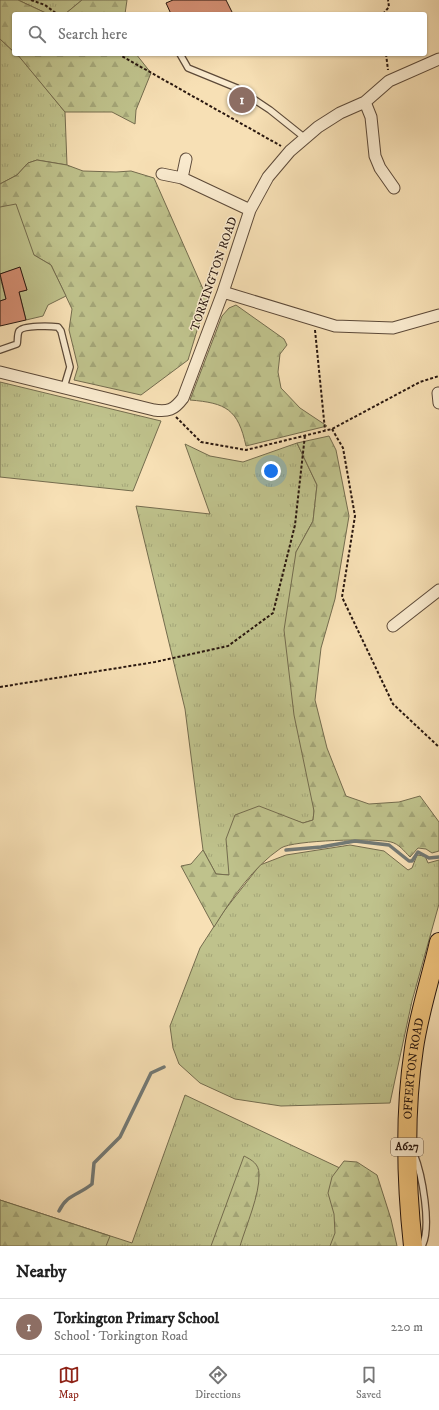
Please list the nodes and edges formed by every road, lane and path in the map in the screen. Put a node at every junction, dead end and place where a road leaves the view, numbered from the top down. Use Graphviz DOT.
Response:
graph roads {
  1 [pos="31,0"];
  2 [pos="388,0"];
  3 [pos="54,12"];
  4 [pos="384,12"];
  5 [pos="122,56"];
  6 [pos="181,56"];
  7 [pos="386,56"];
  8 [pos="439,59"];
  9 [pos="390,81"];
  10 [pos="365,102"];
  11 [pos="305,138"];
  12 [pos="290,151"];
  13 [pos="186,159"];
  14 [pos="162,174"];
  15 [pos="182,178"];
  16 [pos="394,188"];
  17 [pos="250,210"];
  18 [pos="223,292"];
  19 [pos="439,315"];
  20 [pos="314,320"];
  21 [pos="0,350"];
  22 [pos="0,372"];
  23 [pos="439,376"];
  24 [pos="64,388"];
  25 [pos="170,411"];
  26 [pos="332,428"];
  27 [pos="325,430"];
  28 [pos="305,435"];
  29 [pos="439,590"];
  30 [pos="393,626"];
  31 [pos="0,687"];
  32 [pos="439,747"];
  33 [pos="439,942"];
  34 [pos="407,1142"];
  35 [pos="413,1246"];
  36 [pos="422,1246"];
  1 -- 3 [label="path"];
  2 -- 4 [label="path"];
  5 -- 12 [label="path"];
  6 -- 11 [label="lane"];
  7 -- 9 [label="path"];
  8 -- 9 [label="street, TORKINGTON ROAD"];
  9 -- 10 [label="street, TORKINGTON ROAD"];
  10 -- 11 [label="street, TORKINGTON ROAD"];
  10 -- 16 [label="street"];
  11 -- 12 [label="street, TORKINGTON ROAD"];
  12 -- 17 [label="street, TORKINGTON ROAD"];
  13 -- 15 [label="street"];
  14 -- 15 [label="street"];
  15 -- 17 [label="street"];
  17 -- 18 [label="street, TORKINGTON ROAD"];
  18 -- 20 [label="street"];
  18 -- 25 [label="street, TORKINGTON ROAD"];
  19 -- 20 [label="street"];
  20 -- 27 [label="path"];
  21 -- 24 [label="lane"];
  22 -- 24 [label="street"];
  23 -- 26 [label="path"];
  24 -- 25 [label="street"];
  25 -- 28 [label="path"];
  26 -- 27 [label="path"];
  26 -- 32 [label="path"];
  27 -- 28 [label="path"];
  28 -- 31 [label="path"];
  29 -- 30 [label="street"];
  33 -- 34 [label="main road, OFFERTON ROAD / A627"];
  34 -- 35 [label="main road, OFFERTON ROAD / A627"];
  34 -- 36 [label="lane"];
}
